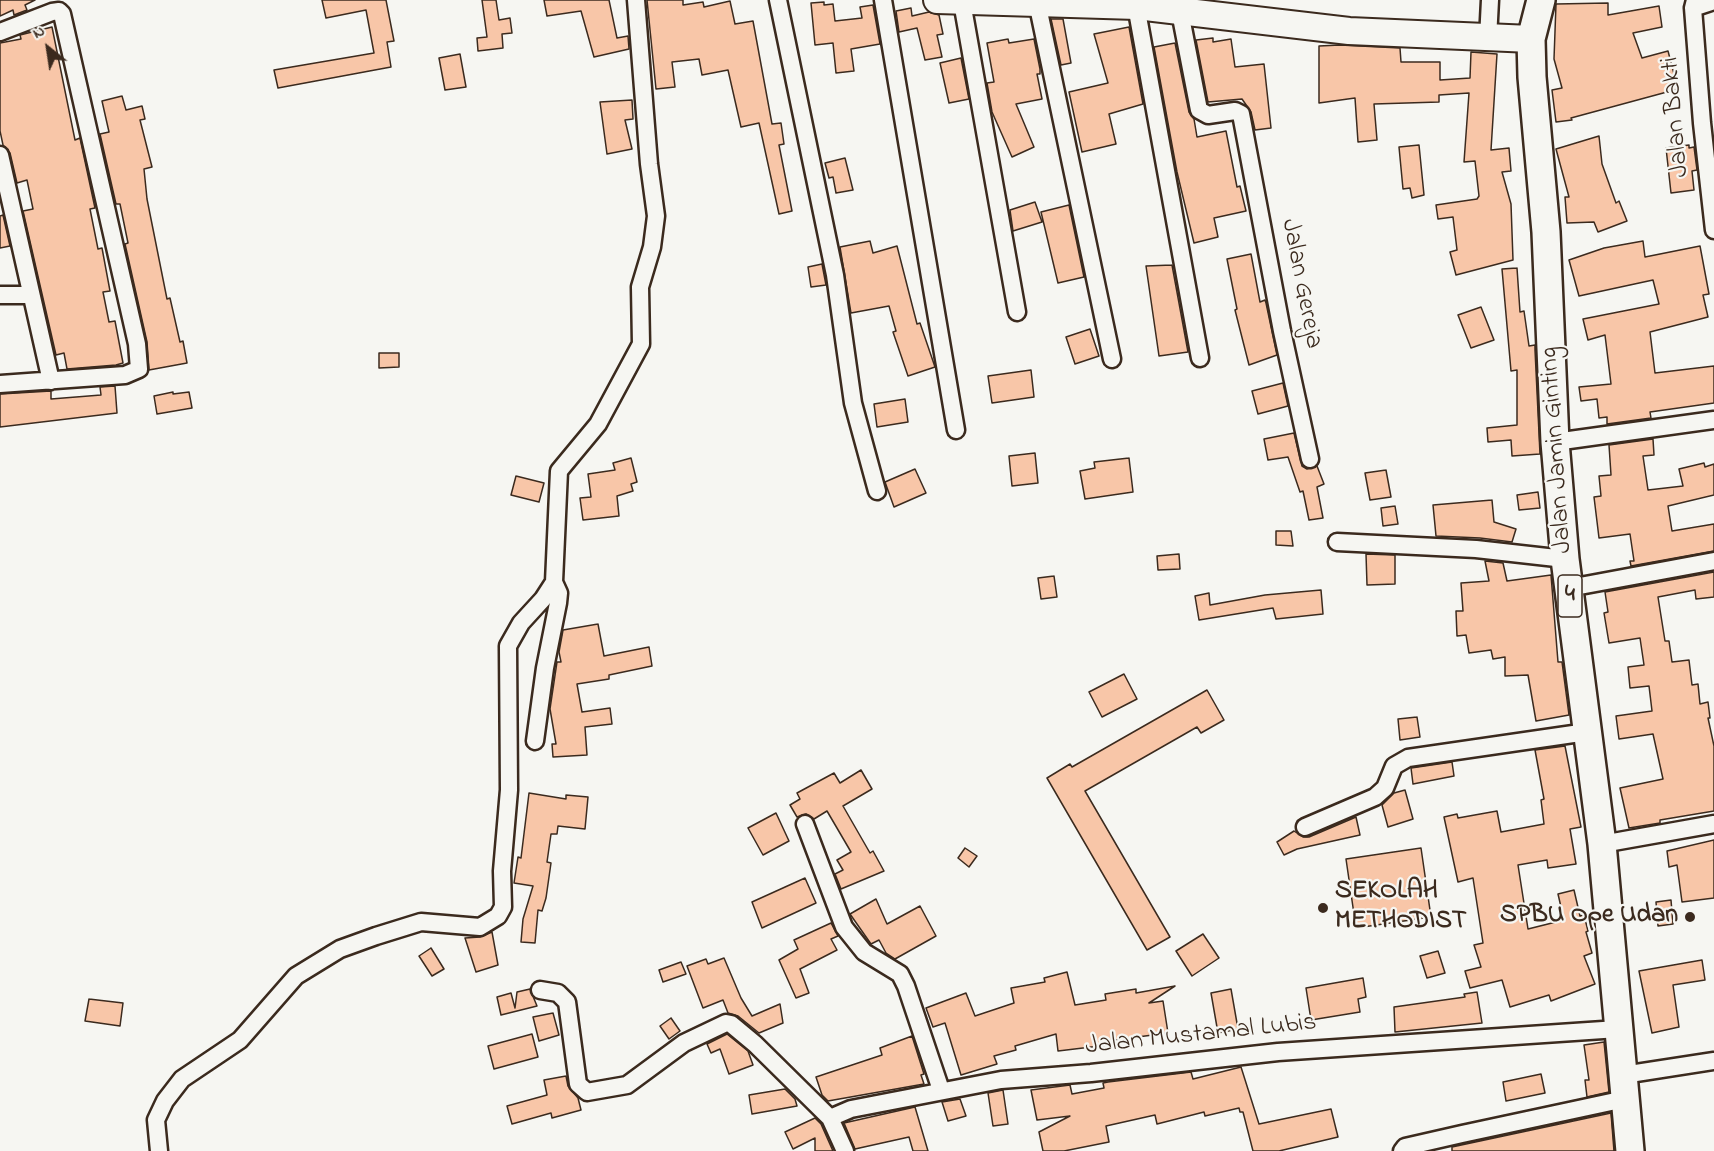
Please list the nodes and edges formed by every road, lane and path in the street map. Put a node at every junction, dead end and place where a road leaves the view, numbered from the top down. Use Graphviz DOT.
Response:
graph roads {
  1 [pos="636,0"];
  2 [pos="778,0"];
  3 [pos="883,0"];
  4 [pos="1490,0"];
  5 [pos="1540,0"];
  6 [pos="950,1"];
  7 [pos="1714,1"];
  8 [pos="1037,2"];
  9 [pos="1136,3"];
  10 [pos="1694,4"];
  11 [pos="1219,8"];
  12 [pos="1180,12"];
  13 [pos="0,32"];
  14 [pos="1488,39"];
  15 [pos="1531,39"];
  16 [pos="0,155"];
  17 [pos="1712,194"];
  18 [pos="1714,230"];
  19 [pos="30,295"];
  20 [pos="0,296"];
  21 [pos="1017,312"];
  22 [pos="1112,358"];
  23 [pos="1200,358"];
  24 [pos="51,381"];
  25 [pos="0,384"];
  26 [pos="1714,420"];
  27 [pos="956,430"];
  28 [pos="1556,442"];
  29 [pos="1310,459"];
  30 [pos="877,491"];
  31 [pos="1337,542"];
  32 [pos="1565,559"];
  33 [pos="1714,561"];
  34 [pos="554,582"];
  35 [pos="1569,588"];
  36 [pos="1587,732"];
  37 [pos="535,741"];
  38 [pos="805,824"];
  39 [pos="1714,824"];
  40 [pos="1305,827"];
  41 [pos="1602,844"];
  42 [pos="540,990"];
  43 [pos="1618,1029"];
  44 [pos="1714,1061"];
  45 [pos="1624,1087"];
  46 [pos="941,1090"];
  47 [pos="830,1118"];
  48 [pos="159,1151"];
  49 [pos="844,1151"];
  50 [pos="1401,1151"];
  51 [pos="1630,1151"];
  1 -- 34 [label="street"];
  2 -- 30 [label="street"];
  3 -- 27 [label="street"];
  4 -- 14 [label="street"];
  5 -- 15 [label="highway, Jalan Jamin Ginting / 4"];
  6 -- 8 [label="main road"];
  6 -- 21 [label="street"];
  7 -- 10 [label="street"];
  8 -- 9 [label="main road"];
  8 -- 22 [label="street"];
  9 -- 12 [label="main road"];
  9 -- 23 [label="street"];
  10 -- 17 [label="street, Jalan Bakti"];
  11 -- 12 [label="main road"];
  11 -- 14 [label="main road"];
  12 -- 29 [label="street, Jalan Gereja"];
  13 -- 24 [label="street"];
  14 -- 15 [label="main road"];
  15 -- 28 [label="highway, Jalan Jamin Ginting / 4"];
  16 -- 19 [label="street"];
  17 -- 18 [label="street, Jalan Bakti"];
  19 -- 20 [label="street"];
  19 -- 24 [label="street"];
  24 -- 25 [label="street"];
  26 -- 28 [label="street"];
  28 -- 32 [label="highway, Jalan Jamin Ginting / 4"];
  31 -- 32 [label="street"];
  32 -- 35 [label="highway, Jalan Jamin Ginting / 4"];
  33 -- 35 [label="street"];
  34 -- 37 [label="street"];
  34 -- 48 [label="street"];
  35 -- 36 [label="highway, Jalan Jamin Ginting / 4"];
  36 -- 40 [label="street"];
  36 -- 41 [label="highway, Jalan Jamin Ginting / 4"];
  38 -- 46 [label="street"];
  39 -- 41 [label="street"];
  41 -- 43 [label="highway, Jalan Jamin Ginting / 4"];
  42 -- 47 [label="street"];
  43 -- 45 [label="highway, Jalan Jamin Ginting / 4"];
  43 -- 46 [label="street, Jalan Mustamal Lubis"];
  44 -- 45 [label="street"];
  45 -- 50 [label="street"];
  45 -- 51 [label="highway, Jalan Jamin Ginting / 4"];
  46 -- 47 [label="street, Jalan Mustamal Lubis"];
  47 -- 49 [label="street"];
}
